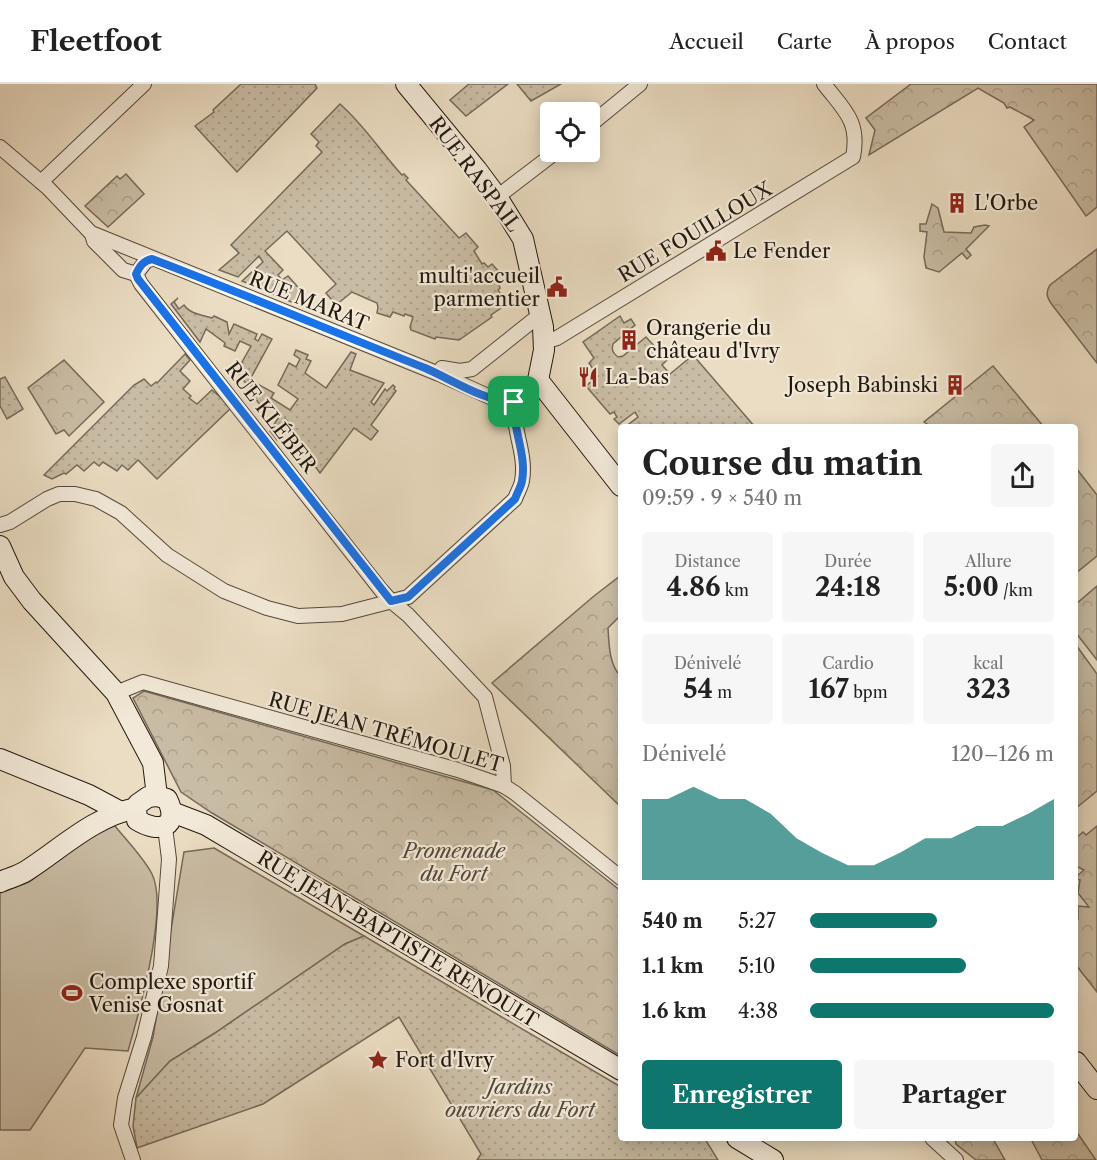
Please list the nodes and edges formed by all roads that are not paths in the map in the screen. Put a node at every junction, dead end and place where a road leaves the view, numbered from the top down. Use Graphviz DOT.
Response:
graph roads {
  1 [pos="144,84"];
  2 [pos="406,84"];
  3 [pos="640,84"];
  4 [pos="824,84"];
  5 [pos="600,117"];
  6 [pos="0,147"];
  7 [pos="543,162"];
  8 [pos="41,182"];
  9 [pos="497,197"];
  10 [pos="91,232"];
  11 [pos="152,259"];
  12 [pos="136,274"];
  13 [pos="536,318"];
  14 [pos="544,342"];
  15 [pos="440,371"];
  16 [pos="538,380"];
  17 [pos="514,402"];
  18 [pos="618,482"];
  19 [pos="0,525"];
  20 [pos="0,546"];
  21 [pos="391,601"];
  22 [pos="116,693"];
  23 [pos="0,759"];
  24 [pos="504,786"];
  25 [pos="157,796"];
  26 [pos="128,810"];
  27 [pos="169,820"];
  28 [pos="618,876"];
  29 [pos="0,882"];
  30 [pos="1078,1065"];
  31 [pos="618,1068"];
  32 [pos="1097,1089"];
  33 [pos="742,1141"];
  34 [pos="935,1141"];
  35 [pos="134,1160"];
  36 [pos="773,1160"];
  37 [pos="956,1160"];
  1 -- 8 [label="street"];
  2 -- 9 [label="main road, RUE RASPAIL"];
  3 -- 5 [label="street"];
  4 -- 14 [label="street, RUE FOUILLOUX"];
  6 -- 8 [label="street, RUE MARAT"];
  7 -- 9 [label="street"];
  8 -- 10 [label="street, RUE MARAT"];
  9 -- 14 [label="main road, RUE RASPAIL"];
  10 -- 11 [label="street, RUE MARAT"];
  10 -- 12 [label="street, RUE MARAT"];
  11 -- 12 [label="street"];
  11 -- 17 [label="street, RUE MARAT"];
  12 -- 21 [label="street, RUE KLÉBER"];
  13 -- 15 [label="street"];
  14 -- 16 [label="main road, RUE RASPAIL"];
  16 -- 17 [label="street"];
  16 -- 18 [label="main road"];
  17 -- 21 [label="street"];
  19 -- 21 [label="street"];
  20 -- 22 [label="main road"];
  21 -- 24 [label="street, RUE KLÉBER"];
  22 -- 24 [label="street, RUE JEAN TRÉMOULET"];
  22 -- 25 [label="main road"];
  23 -- 26 [label="main road"];
  24 -- 28 [label="street, RUE JEAN TRÉMOULET"];
  25 -- 26 [label="main road"];
  25 -- 27 [label="main road"];
  26 -- 27 [label="main road, RUE JEAN-BAPTISTE RENOULT"];
  26 -- 29 [label="main road"];
  27 -- 31 [label="main road, RUE JEAN-BAPTISTE RENOULT"];
  27 -- 35 [label="street"];
  30 -- 32 [label="main road"];
  33 -- 36 [label="main road"];
  34 -- 37 [label="street"];
}
